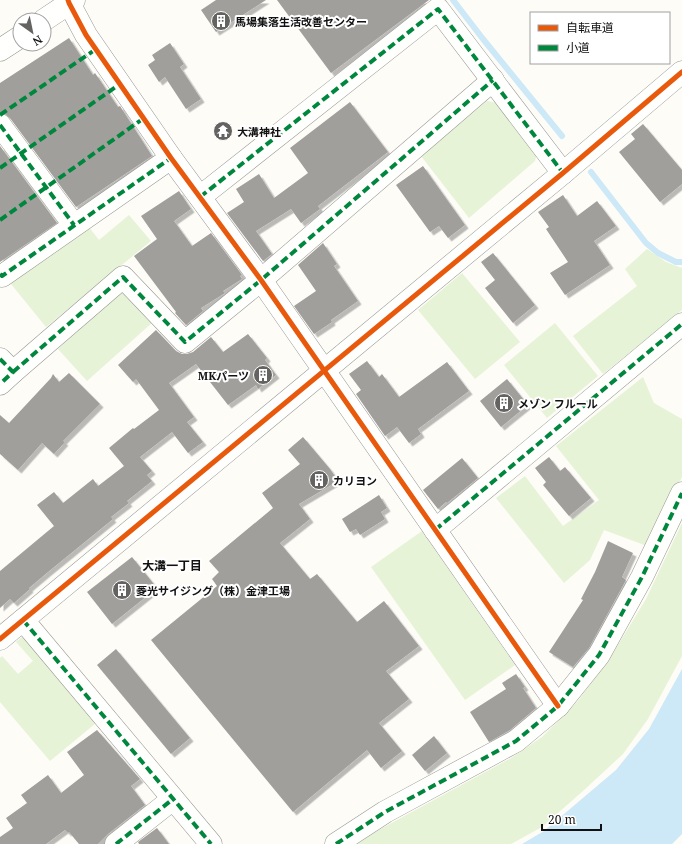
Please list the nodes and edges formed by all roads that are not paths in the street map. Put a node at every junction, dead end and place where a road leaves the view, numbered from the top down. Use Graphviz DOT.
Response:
graph roads {
  1 [pos="70,1"];
  2 [pos="52,14"];
  3 [pos="12,42"];
  4 [pos="0,50"];
  5 [pos="682,72"];
  6 [pos="493,80"];
  7 [pos="0,125"];
  8 [pos="171,158"];
  9 [pos="563,173"];
  10 [pos="200,197"];
  11 [pos="74,225"];
  12 [pos="2,276"];
  13 [pos="261,280"];
  14 [pos="682,324"];
  15 [pos="4,372"];
  16 [pos="324,372"];
  17 [pos="682,493"];
  18 [pos="435,530"];
  19 [pos="23,620"];
  20 [pos="0,639"];
  21 [pos="558,706"];
  22 [pos="173,799"];
  23 [pos="116,844"];
  24 [pos="210,844"];
  25 [pos="336,844"];
  1 -- 2 [label="street"];
  1 -- 8 [label="street"];
  3 -- 4 [label="street"];
  5 -- 9 [label="street"];
  6 -- 9 [label="street"];
  6 -- 10 [label="street"];
  6 -- 13 [label="street"];
  7 -- 11 [label="street"];
  8 -- 10 [label="street"];
  8 -- 11 [label="street"];
  9 -- 16 [label="street"];
  10 -- 13 [label="street"];
  11 -- 12 [label="street"];
  13 -- 15 [label="street"];
  13 -- 16 [label="street"];
  14 -- 18 [label="street"];
  16 -- 18 [label="street"];
  16 -- 19 [label="street"];
  17 -- 21 [label="street"];
  18 -- 21 [label="street"];
  19 -- 20 [label="street"];
  19 -- 22 [label="street"];
  21 -- 25 [label="street"];
  22 -- 23 [label="street"];
  22 -- 24 [label="street"];
}
